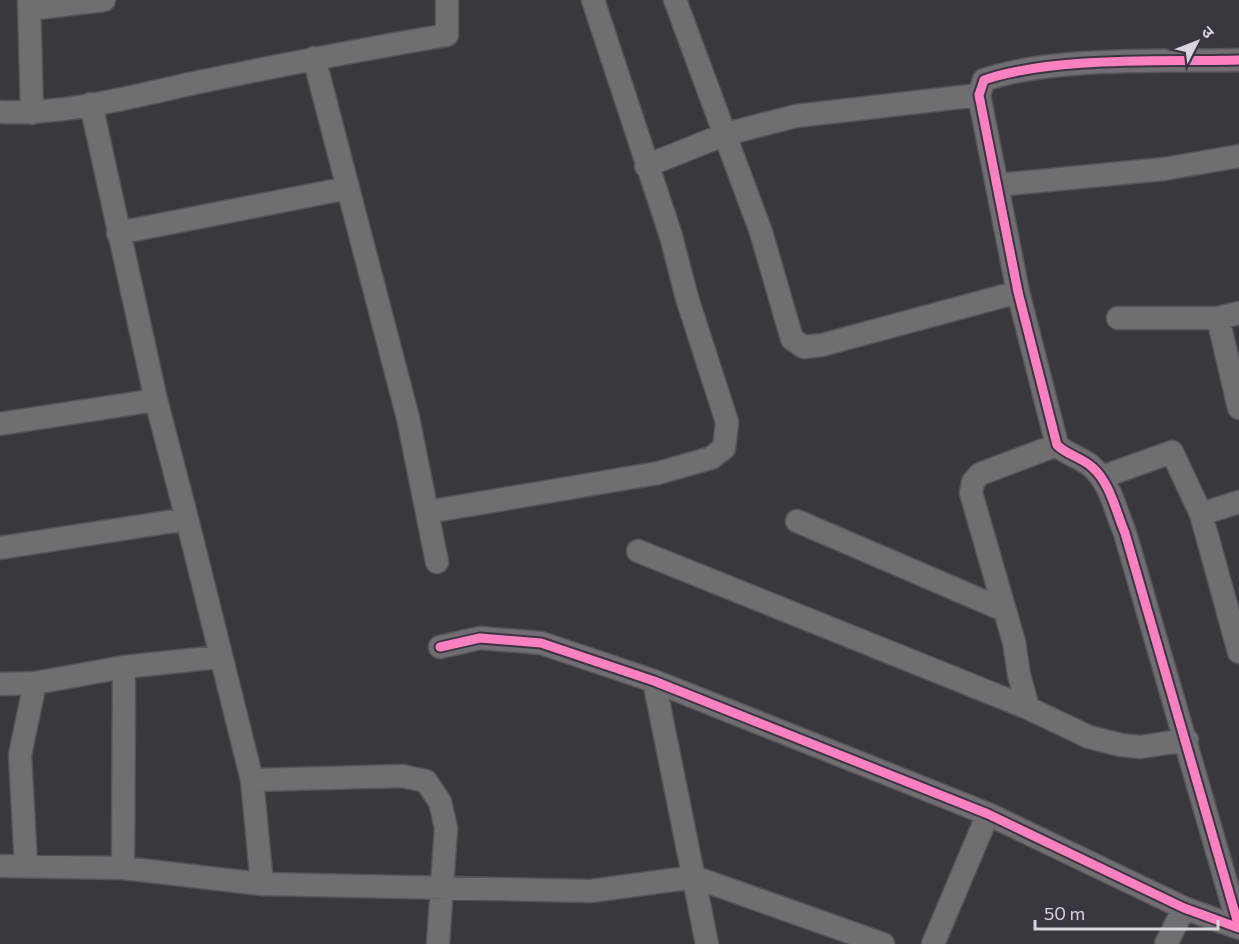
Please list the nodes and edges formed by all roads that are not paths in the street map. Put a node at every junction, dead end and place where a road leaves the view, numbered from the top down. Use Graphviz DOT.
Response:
graph roads {
  1 [pos="104,0"];
  2 [pos="447,0"];
  3 [pos="593,0"];
  4 [pos="675,0"];
  5 [pos="29,5"];
  6 [pos="314,58"];
  7 [pos="1239,60"];
  8 [pos="979,95"];
  9 [pos="91,104"];
  10 [pos="0,112"];
  11 [pos="32,113"];
  12 [pos="726,134"];
  13 [pos="1239,156"];
  14 [pos="646,166"];
  15 [pos="998,185"];
  16 [pos="348,188"];
  17 [pos="118,232"];
  18 [pos="1018,292"];
  19 [pos="1228,315"];
  20 [pos="1118,318"];
  21 [pos="156,400"];
  22 [pos="1239,408"];
  23 [pos="0,424"];
  24 [pos="1057,445"];
  25 [pos="1102,477"];
  26 [pos="1239,502"];
  27 [pos="426,512"];
  28 [pos="1202,514"];
  29 [pos="187,519"];
  30 [pos="797,521"];
  31 [pos="0,548"];
  32 [pos="638,550"];
  33 [pos="437,562"];
  34 [pos="1004,610"];
  35 [pos="440,647"];
  36 [pos="1239,652"];
  37 [pos="219,657"];
  38 [pos="124,668"];
  39 [pos="654,681"];
  40 [pos="0,684"];
  41 [pos="35,684"];
  42 [pos="1028,708"];
  43 [pos="1187,740"];
  44 [pos="10,755"];
  45 [pos="252,780"];
  46 [pos="988,814"];
  47 [pos="26,865"];
  48 [pos="0,866"];
  49 [pos="123,868"];
  50 [pos="694,877"];
  51 [pos="262,884"];
  52 [pos="440,888"];
  53 [pos="1184,908"];
  54 [pos="1239,928"];
  55 [pos="438,944"];
  56 [pos="707,944"];
  57 [pos="883,944"];
  58 [pos="933,944"];
  59 [pos="1166,944"];
  1 -- 5 [label="street"];
  2 -- 6 [label="street"];
  3 -- 14 [label="street"];
  4 -- 12 [label="street"];
  5 -- 11 [label="street"];
  6 -- 9 [label="street"];
  6 -- 16 [label="street"];
  7 -- 8 [label="street"];
  8 -- 12 [label="street"];
  8 -- 15 [label="street"];
  9 -- 11 [label="street"];
  9 -- 17 [label="street"];
  10 -- 11 [label="street"];
  12 -- 14 [label="street"];
  12 -- 18 [label="street"];
  13 -- 15 [label="street"];
  14 -- 27 [label="street"];
  15 -- 18 [label="street"];
  16 -- 17 [label="street"];
  16 -- 27 [label="street"];
  17 -- 21 [label="street"];
  18 -- 24 [label="street"];
  19 -- 20 [label="street"];
  19 -- 22 [label="street"];
  21 -- 23 [label="street"];
  21 -- 29 [label="street"];
  24 -- 25 [label="street"];
  24 -- 34 [label="street"];
  25 -- 28 [label="street"];
  25 -- 43 [label="street"];
  26 -- 28 [label="street"];
  27 -- 33 [label="street"];
  28 -- 36 [label="street"];
  29 -- 31 [label="street"];
  29 -- 37 [label="street"];
  30 -- 34 [label="street"];
  32 -- 42 [label="street"];
  34 -- 42 [label="street"];
  35 -- 39 [label="street"];
  37 -- 38 [label="street"];
  37 -- 45 [label="street"];
  38 -- 41 [label="street"];
  38 -- 49 [label="street"];
  39 -- 46 [label="street"];
  39 -- 50 [label="street"];
  40 -- 41 [label="street"];
  41 -- 44 [label="street"];
  42 -- 43 [label="street"];
  43 -- 54 [label="street"];
  44 -- 47 [label="street"];
  45 -- 51 [label="street"];
  45 -- 52 [label="street"];
  46 -- 53 [label="street"];
  46 -- 58 [label="street"];
  47 -- 48 [label="street"];
  47 -- 49 [label="street"];
  49 -- 51 [label="street"];
  50 -- 52 [label="street"];
  50 -- 56 [label="street"];
  50 -- 57 [label="street"];
  51 -- 52 [label="street"];
  52 -- 55 [label="street"];
  53 -- 54 [label="street"];
  53 -- 59 [label="street"];
}
